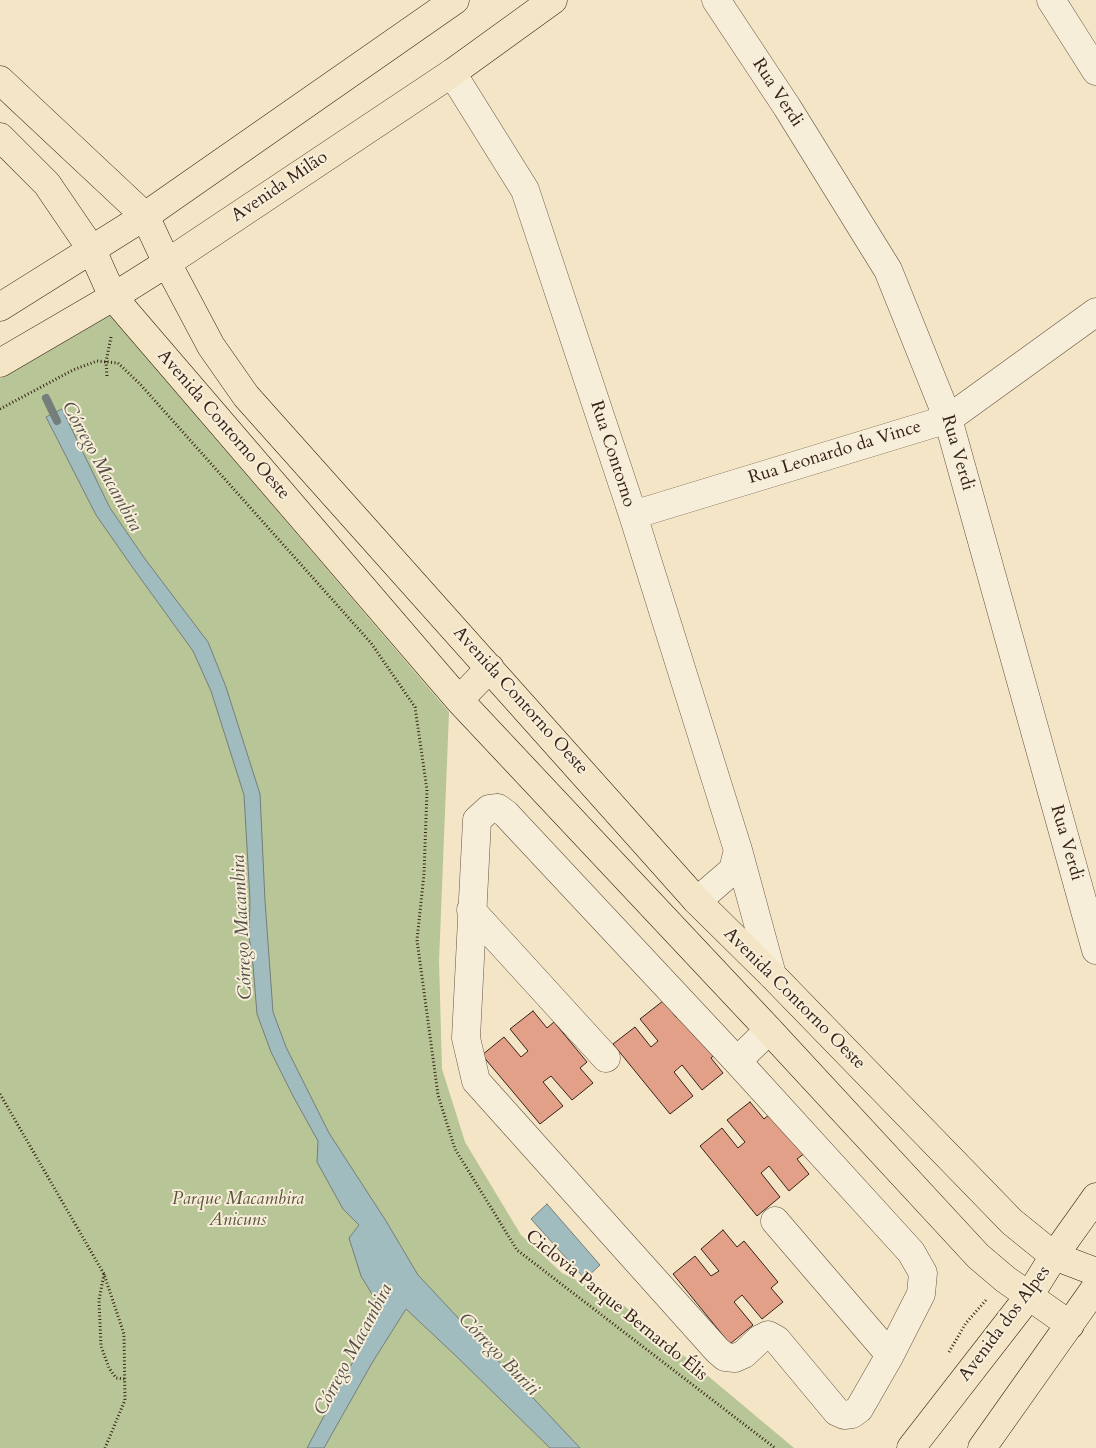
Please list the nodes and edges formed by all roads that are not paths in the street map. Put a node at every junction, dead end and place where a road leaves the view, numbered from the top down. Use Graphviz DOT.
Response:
graph roads {
  1 [pos="454,0"];
  2 [pos="553,0"];
  3 [pos="716,0"];
  4 [pos="1051,0"];
  5 [pos="1096,71"];
  6 [pos="452,73"];
  7 [pos="0,80"];
  8 [pos="0,137"];
  9 [pos="145,216"];
  10 [pos="92,250"];
  11 [pos="167,263"];
  12 [pos="113,297"];
  13 [pos="0,307"];
  14 [pos="1096,312"];
  15 [pos="0,363"];
  16 [pos="948,419"];
  17 [pos="633,515"];
  18 [pos="490,668"];
  19 [pos="459,700"];
  20 [pos="738,850"];
  21 [pos="697,901"];
  22 [pos="471,910"];
  23 [pos="1096,950"];
  24 [pos="772,975"];
  25 [pos="770,1030"];
  26 [pos="606,1058"];
  27 [pos="737,1061"];
  28 [pos="1096,1197"];
  29 [pos="775,1221"];
  30 [pos="1054,1256"];
  31 [pos="1096,1272"];
  32 [pos="1096,1288"];
  33 [pos="1029,1296"];
  34 [pos="1070,1325"];
  35 [pos="890,1355"];
  36 [pos="910,1448"];
  37 [pos="982,1448"];
  1 -- 9 [label="main road"];
  2 -- 6 [label="main road, Avenida Milão"];
  3 -- 16 [label="street, Rua Verdi"];
  4 -- 5 [label="street"];
  6 -- 11 [label="main road, Avenida Milão"];
  6 -- 17 [label="street, Rua Contorno"];
  7 -- 9 [label="main road, Avenida Contorno Oeste"];
  8 -- 10 [label="main road, Avenida Contorno Oeste"];
  9 -- 10 [label="main road"];
  9 -- 11 [label="main road, Avenida Contorno Oeste"];
  10 -- 12 [label="main road, Avenida Contorno Oeste"];
  10 -- 13 [label="main road"];
  11 -- 12 [label="main road, Avenida Milão"];
  11 -- 18 [label="main road, Avenida Contorno Oeste"];
  12 -- 15 [label="main road, Avenida Milão"];
  12 -- 19 [label="main road, Avenida Contorno Oeste"];
  14 -- 16 [label="street, Rua Leonardo da Vince"];
  16 -- 17 [label="street, Rua Leonardo da Vince"];
  16 -- 23 [label="street, Rua Verdi"];
  17 -- 20 [label="street, Rua Contorno"];
  18 -- 19 [label="main road"];
  18 -- 21 [label="main road, Avenida Contorno Oeste"];
  19 -- 25 [label="main road, Avenida Contorno Oeste"];
  20 -- 21 [label="street"];
  20 -- 24 [label="street, Rua Contorno"];
  21 -- 24 [label="main road, Avenida Contorno Oeste"];
  22 -- 26 [label="street"];
  22 -- 27 [label="street"];
  22 -- 35 [label="street"];
  24 -- 30 [label="main road, Avenida Contorno Oeste"];
  25 -- 27 [label="street"];
  25 -- 33 [label="main road, Avenida Contorno Oeste"];
  27 -- 35 [label="street"];
  28 -- 30 [label="main road, Avenida dos Alpes"];
  29 -- 35 [label="street"];
  30 -- 31 [label="main road, Avenida Contorno Oeste"];
  30 -- 33 [label="main road, Avenida dos Alpes"];
  32 -- 34 [label="main road"];
  33 -- 34 [label="main road, Avenida Contorno Oeste"];
  33 -- 36 [label="main road, Avenida dos Alpes"];
  34 -- 37 [label="main road"];
}
